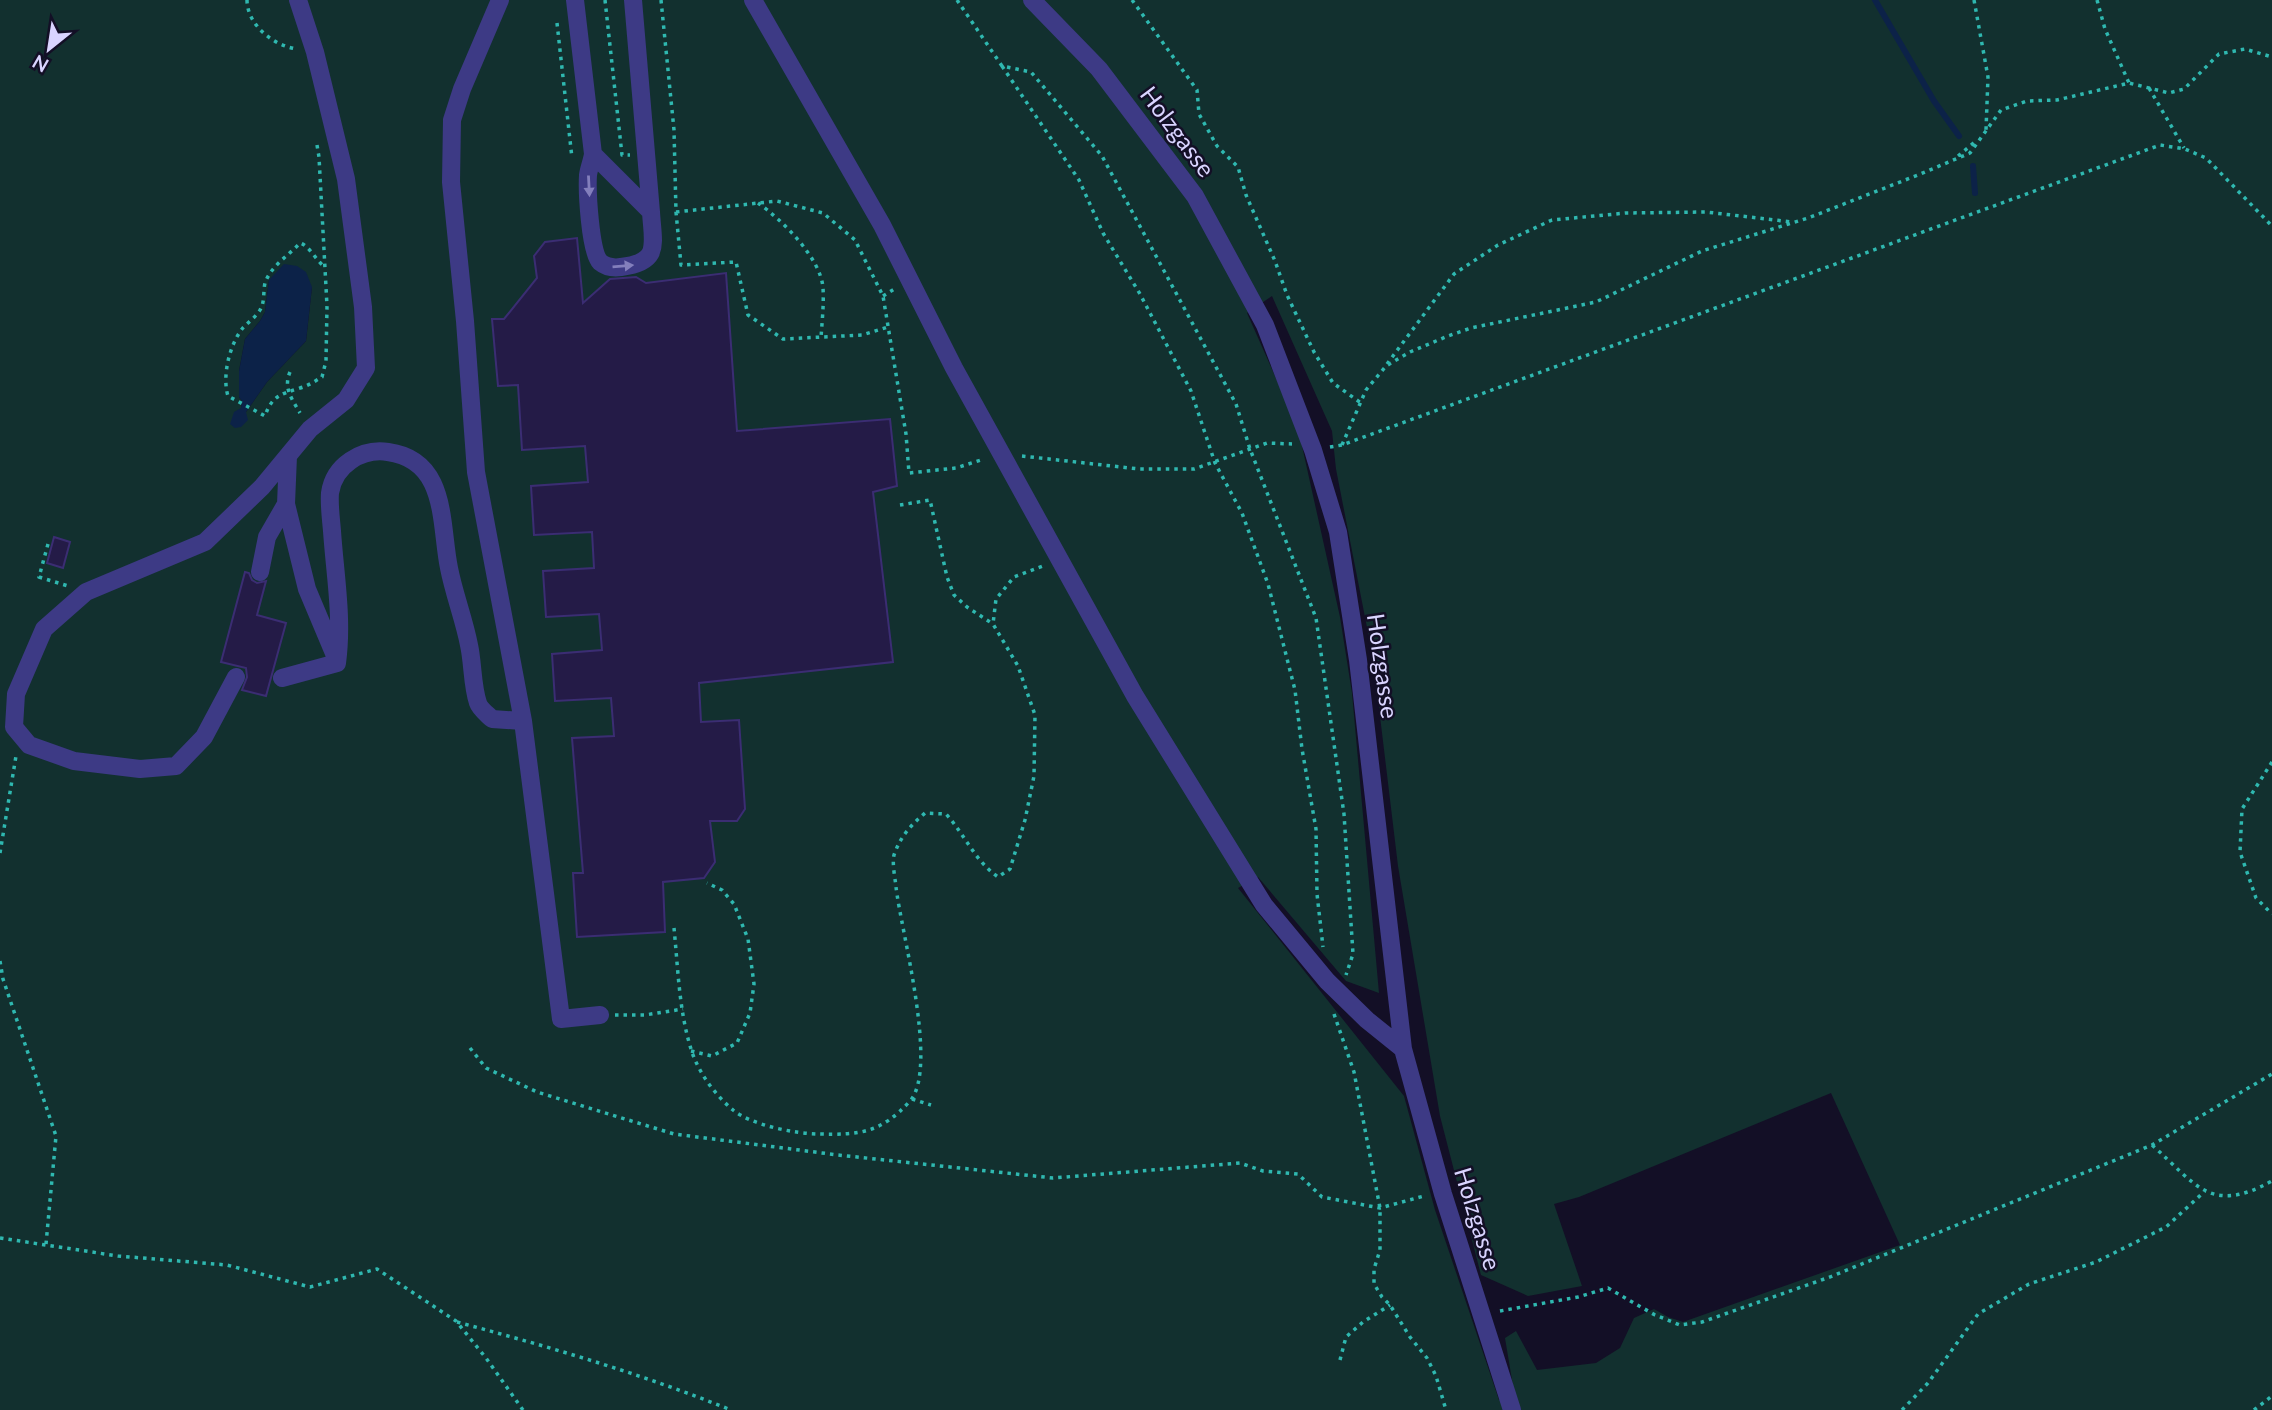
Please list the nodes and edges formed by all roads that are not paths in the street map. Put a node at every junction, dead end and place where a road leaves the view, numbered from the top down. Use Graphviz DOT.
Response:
graph roads {
  1 [pos="298,0"];
  2 [pos="499,0"];
  3 [pos="575,0"];
  4 [pos="633,0"];
  5 [pos="753,0"];
  6 [pos="1032,0"];
  7 [pos="593,154"];
  8 [pos="651,212"];
  9 [pos="288,456"];
  10 [pos="286,504"];
  11 [pos="260,572"];
  12 [pos="337,663"];
  13 [pos="236,677"];
  14 [pos="282,678"];
  15 [pos="523,721"];
  16 [pos="600,1015"];
  17 [pos="1403,1049"];
  18 [pos="1512,1410"];
  1 -- 9 [label="street"];
  2 -- 15 [label="street"];
  3 -- 7 [label="street"];
  4 -- 8 [label="street"];
  5 -- 17 [label="street"];
  6 -- 17 [label="street, Holzgasse"];
  7 -- 8 [label="street"];
  7 -- 8 [label="street, one-way"];
  9 -- 10 [label="street"];
  9 -- 13 [label="street"];
  10 -- 11 [label="street"];
  10 -- 12 [label="street"];
  12 -- 14 [label="street"];
  12 -- 15 [label="street"];
  15 -- 16 [label="street"];
  17 -- 18 [label="street, Holzgasse"];
}
